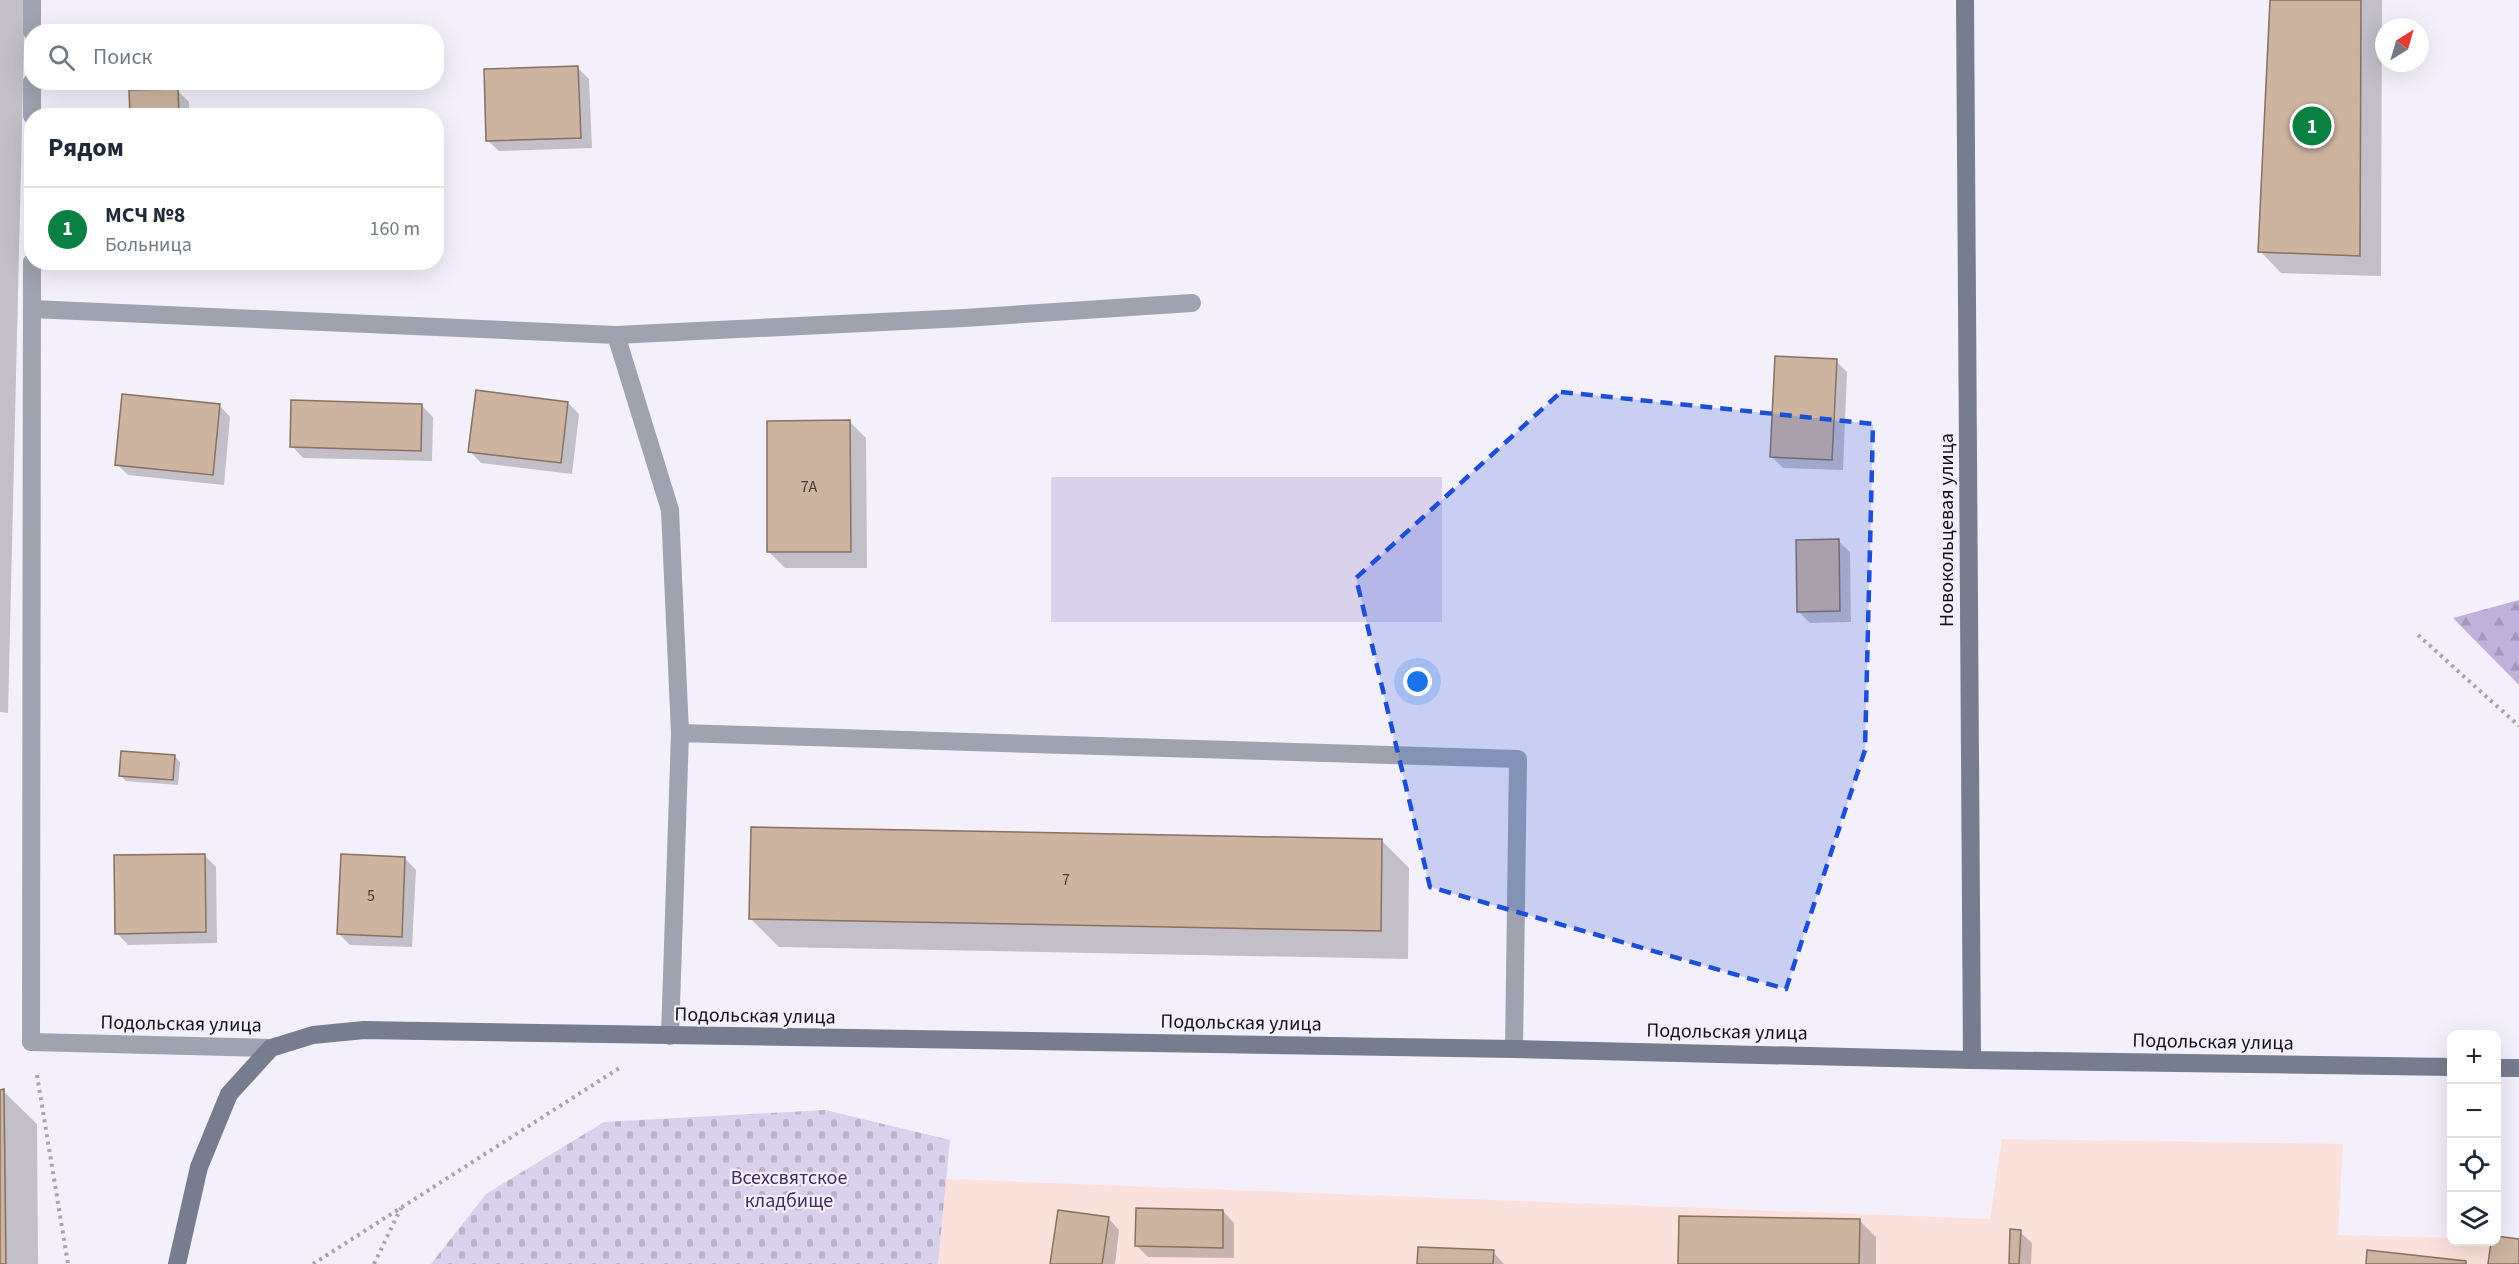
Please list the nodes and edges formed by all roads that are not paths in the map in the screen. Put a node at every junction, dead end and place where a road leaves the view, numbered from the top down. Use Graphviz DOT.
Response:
graph roads {
  1 [pos="32,0"];
  2 [pos="1965,0"];
  3 [pos="32,24"];
  4 [pos="32,90"];
  5 [pos="32,108"];
  6 [pos="32,270"];
  7 [pos="1192,303"];
  8 [pos="32,309"];
  9 [pos="616,335"];
  10 [pos="680,733"];
  11 [pos="669,1036"];
  12 [pos="271,1048"];
  13 [pos="1514,1048"];
  14 [pos="1972,1060"];
  15 [pos="2447,1067"];
  16 [pos="2501,1068"];
  17 [pos="2519,1068"];
  18 [pos="177,1264"];
  1 -- 3 [label="street"];
  2 -- 14 [label="street, Новокольцевая улица"];
  4 -- 5 [label="street"];
  6 -- 8 [label="street"];
  7 -- 9 [label="street"];
  8 -- 9 [label="street"];
  8 -- 12 [label="street, Подольская улица"];
  9 -- 10 [label="street"];
  10 -- 11 [label="street"];
  10 -- 13 [label="street"];
  11 -- 12 [label="street, Подольская улица"];
  11 -- 13 [label="street, Подольская улица"];
  12 -- 18 [label="street"];
  13 -- 14 [label="street, Подольская улица"];
  14 -- 15 [label="street, Подольская улица"];
  16 -- 17 [label="street"];
}
